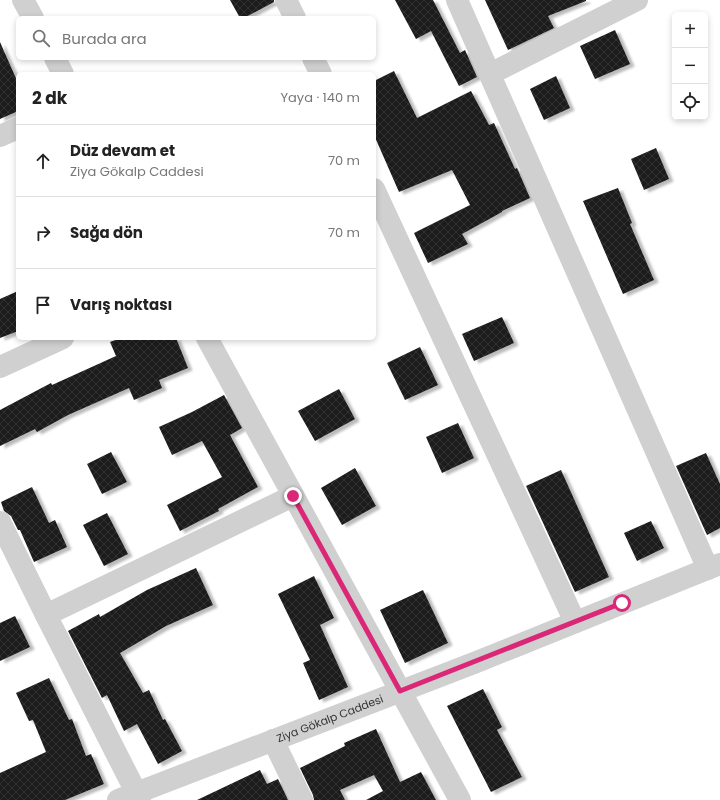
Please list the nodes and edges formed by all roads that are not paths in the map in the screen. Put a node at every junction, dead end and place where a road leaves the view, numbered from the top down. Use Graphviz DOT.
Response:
graph roads {
  1 [pos="23,0"];
  2 [pos="286,0"];
  3 [pos="457,0"];
  4 [pos="637,0"];
  5 [pos="32,16"];
  6 [pos="293,16"];
  7 [pos="56,60"];
  8 [pos="314,60"];
  9 [pos="62,72"];
  10 [pos="319,72"];
  11 [pos="490,74"];
  12 [pos="16,129"];
  13 [pos="0,136"];
  14 [pos="376,193"];
  15 [pos="59,340"];
  16 [pos="208,340"];
  17 [pos="0,367"];
  18 [pos="293,496"];
  19 [pos="0,522"];
  20 [pos="714,566"];
  21 [pos="46,615"];
  22 [pos="575,622"];
  23 [pos="400,691"];
  24 [pos="273,740"];
  25 [pos="132,798"];
  26 [pos="302,800"];
  27 [pos="460,800"];
  1 -- 5 [label="street"];
  2 -- 6 [label="street"];
  3 -- 11 [label="street"];
  4 -- 11 [label="street"];
  7 -- 9 [label="street"];
  8 -- 10 [label="street"];
  11 -- 20 [label="street"];
  12 -- 13 [label="street"];
  14 -- 22 [label="street"];
  15 -- 17 [label="street"];
  16 -- 18 [label="street"];
  18 -- 21 [label="street"];
  18 -- 23 [label="street"];
  19 -- 21 [label="street"];
  20 -- 22 [label="street, Ziya Gökalp Caddesi"];
  21 -- 25 [label="street"];
  22 -- 23 [label="street, Ziya Gökalp Caddesi"];
  23 -- 24 [label="street, Ziya Gökalp Caddesi"];
  23 -- 27 [label="street"];
  24 -- 25 [label="street, Ziya Gökalp Caddesi"];
  24 -- 26 [label="street"];
}
